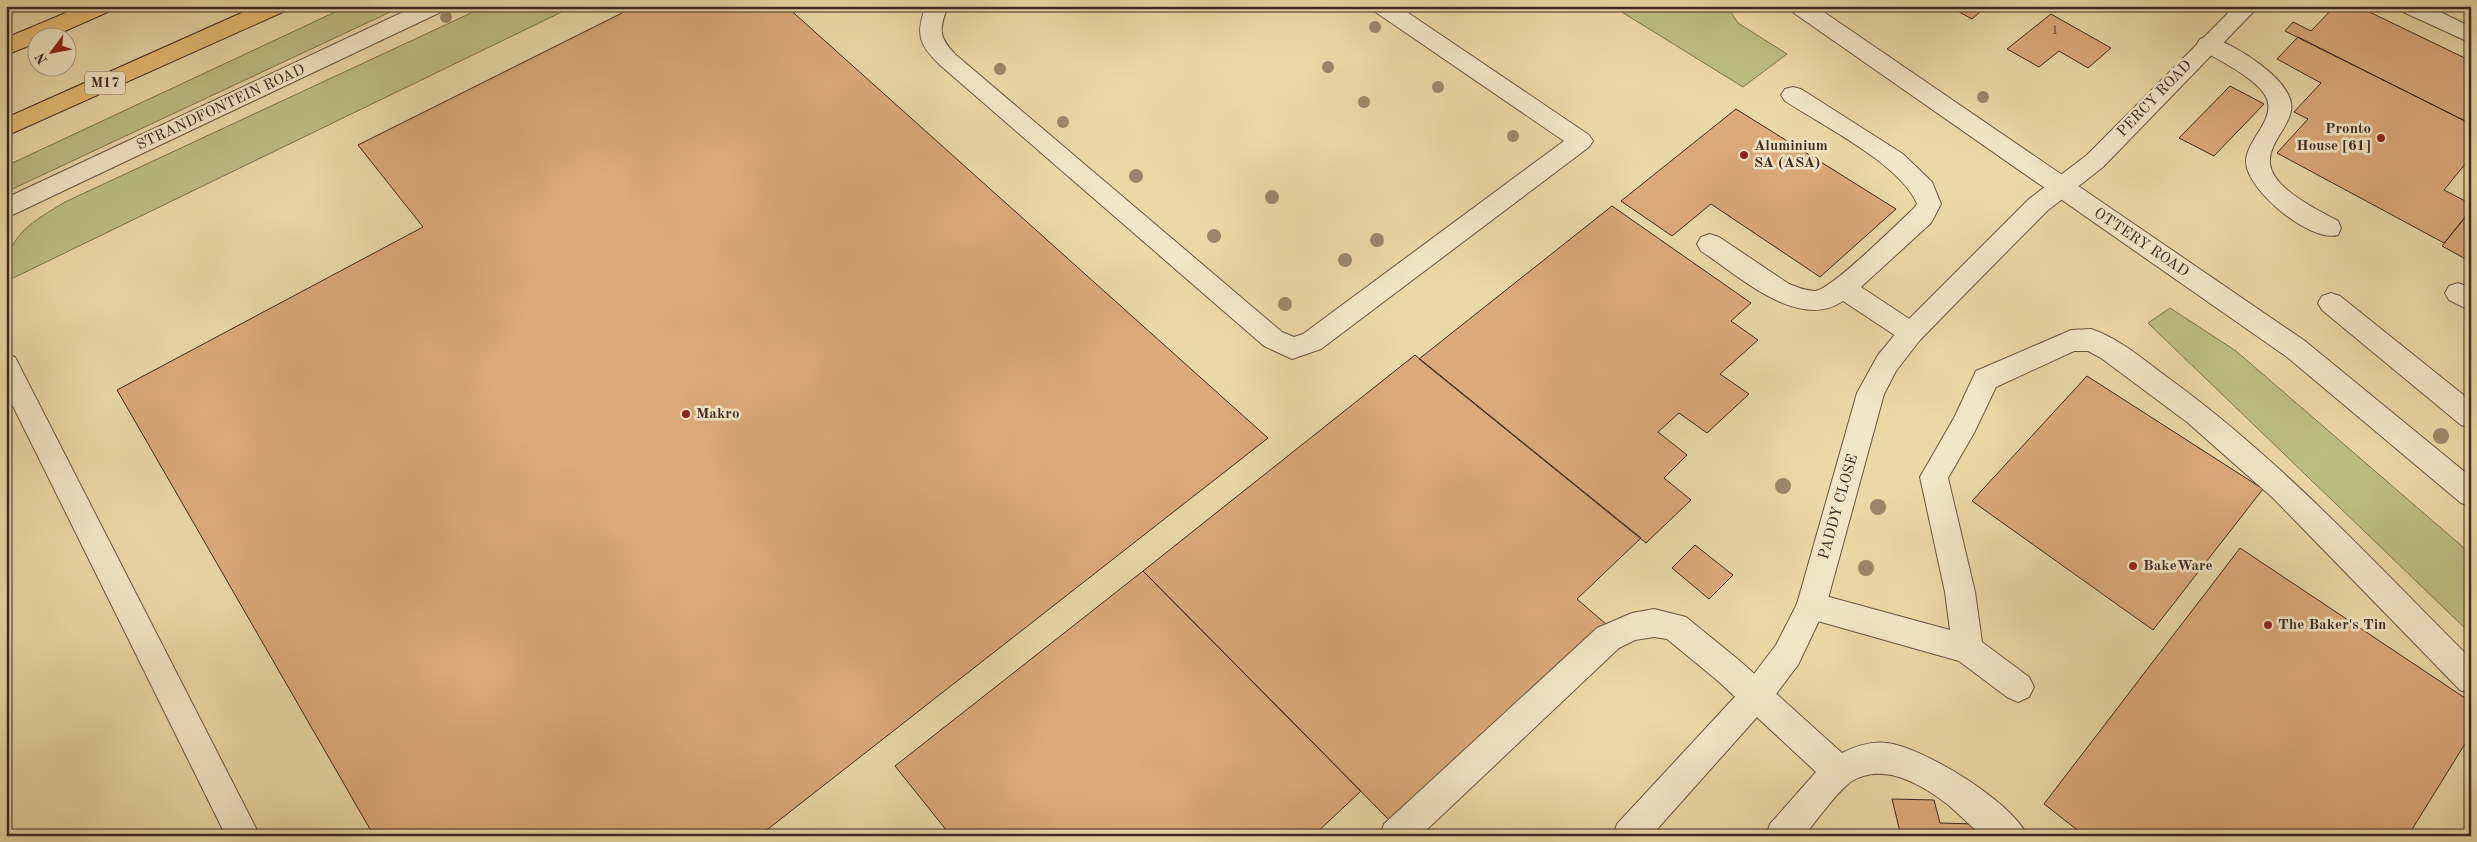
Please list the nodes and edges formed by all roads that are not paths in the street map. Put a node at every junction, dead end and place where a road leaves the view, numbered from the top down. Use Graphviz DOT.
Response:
graph roads {
  1 [pos="102,6"];
  2 [pos="276,6"];
  3 [pos="435,6"];
  4 [pos="937,6"];
  5 [pos="1382,6"];
  6 [pos="1799,6"];
  7 [pos="2248,6"];
  8 [pos="2409,6"];
  9 [pos="2471,36"];
  10 [pos="2208,44"];
  11 [pos="6,47"];
  12 [pos="1793,95"];
  13 [pos="6,128"];
  14 [pos="2060,188"];
  15 [pos="6,209"];
  16 [pos="2329,228"];
  17 [pos="1710,244"];
  18 [pos="1843,288"];
  19 [pos="2330,303"];
  20 [pos="1911,333"];
  21 [pos="6,365"];
  22 [pos="2471,417"];
  23 [pos="2471,494"];
  24 [pos="1811,606"];
  25 [pos="1968,649"];
  26 [pos="2471,680"];
  27 [pos="2018,686"];
  28 [pos="1755,697"];
  29 [pos="1839,771"];
  30 [pos="244,836"];
  31 [pos="1396,836"];
  32 [pos="1629,836"];
  33 [pos="1782,836"];
  34 [pos="2011,836"];
  1 -- 11 [label="main road"];
  2 -- 13 [label="main road, M17"];
  3 -- 15 [label="street, STRANDFONTEIN ROAD"];
  4 -- 5 [label="street"];
  6 -- 14 [label="street, OTTERY ROAD"];
  7 -- 10 [label="street, PERCY ROAD"];
  8 -- 9 [label="street"];
  10 -- 14 [label="street, PERCY ROAD"];
  10 -- 16 [label="street"];
  12 -- 18 [label="street"];
  14 -- 20 [label="street, PADDY CLOSE"];
  14 -- 23 [label="street, OTTERY ROAD"];
  17 -- 18 [label="street"];
  18 -- 20 [label="street"];
  19 -- 22 [label="street"];
  20 -- 24 [label="street, PADDY CLOSE"];
  21 -- 30 [label="street"];
  24 -- 25 [label="street"];
  24 -- 28 [label="street, PADDY CLOSE"];
  25 -- 26 [label="street"];
  25 -- 27 [label="street"];
  28 -- 29 [label="street"];
  28 -- 31 [label="street"];
  28 -- 32 [label="street, PADDY CLOSE"];
  29 -- 33 [label="street"];
  29 -- 34 [label="street"];
}
